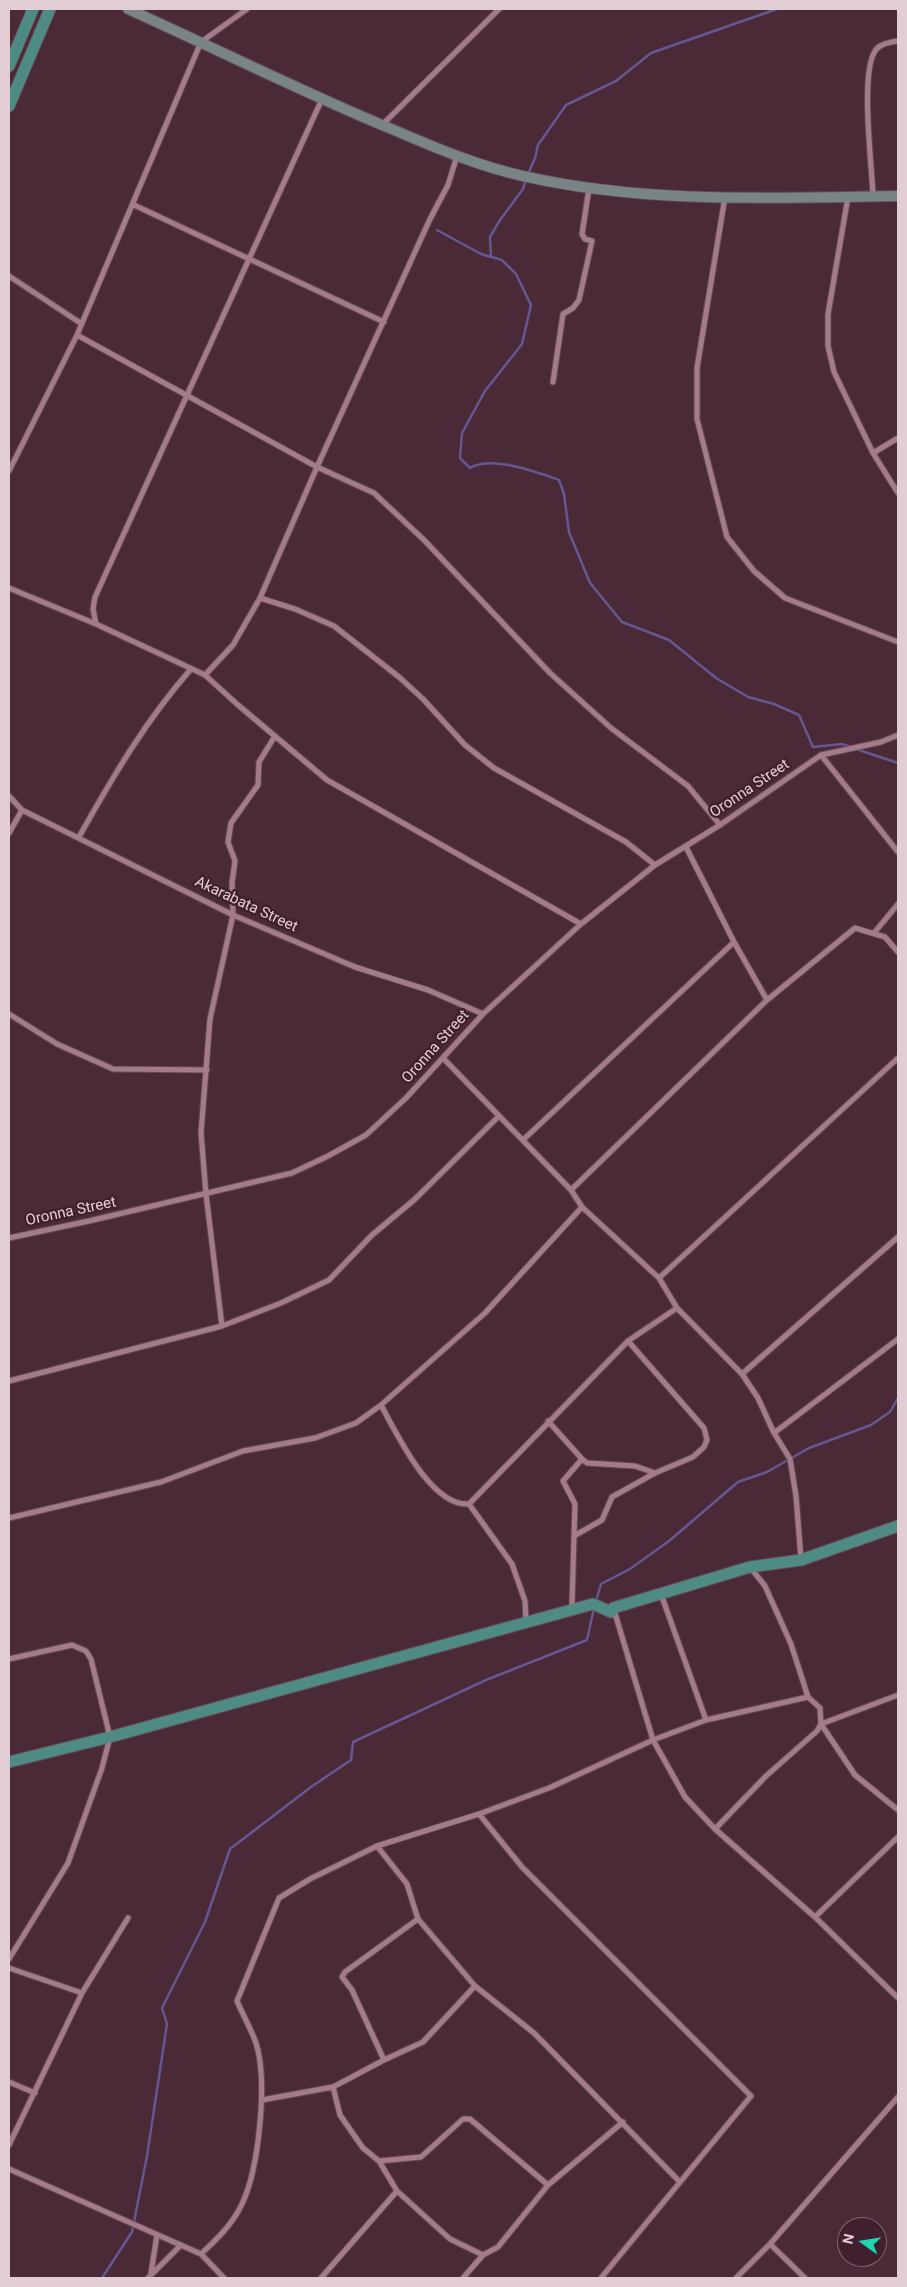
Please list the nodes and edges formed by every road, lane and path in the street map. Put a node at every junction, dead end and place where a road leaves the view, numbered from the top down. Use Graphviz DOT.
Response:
graph roads {
  1 [pos="33,9"];
  2 [pos="50,9"];
  3 [pos="128,9"];
  4 [pos="247,9"];
  5 [pos="499,9"];
  6 [pos="898,41"];
  7 [pos="201,42"];
  8 [pos="13,43"];
  9 [pos="9,66"];
  10 [pos="322,99"];
  11 [pos="9,106"];
  12 [pos="381,125"];
  13 [pos="457,156"];
  14 [pos="589,189"];
  15 [pos="726,196"];
  16 [pos="898,196"];
  17 [pos="848,197"];
  18 [pos="873,197"];
  19 [pos="134,205"];
  20 [pos="249,259"];
  21 [pos="9,276"];
  22 [pos="384,322"];
  23 [pos="82,324"];
  24 [pos="77,335"];
  25 [pos="553,382"];
  26 [pos="188,395"];
  27 [pos="898,438"];
  28 [pos="873,452"];
  29 [pos="317,467"];
  30 [pos="9,471"];
  31 [pos="898,494"];
  32 [pos="9,588"];
  33 [pos="260,598"];
  34 [pos="96,624"];
  35 [pos="898,642"];
  36 [pos="191,670"];
  37 [pos="205,675"];
  38 [pos="898,735"];
  39 [pos="275,736"];
  40 [pos="823,755"];
  41 [pos="9,796"];
  42 [pos="22,810"];
  43 [pos="720,825"];
  44 [pos="9,832"];
  45 [pos="79,837"];
  46 [pos="686,847"];
  47 [pos="898,852"];
  48 [pos="655,865"];
  49 [pos="898,904"];
  50 [pos="232,915"];
  51 [pos="581,924"];
  52 [pos="874,933"];
  53 [pos="734,942"];
  54 [pos="898,952"];
  55 [pos="767,1000"];
  56 [pos="9,1014"];
  57 [pos="483,1014"];
  58 [pos="443,1058"];
  59 [pos="898,1058"];
  60 [pos="207,1070"];
  61 [pos="499,1116"];
  62 [pos="523,1140"];
  63 [pos="571,1190"];
  64 [pos="206,1194"];
  65 [pos="582,1206"];
  66 [pos="898,1236"];
  67 [pos="9,1238"];
  68 [pos="659,1278"];
  69 [pos="677,1308"];
  70 [pos="222,1326"];
  71 [pos="898,1339"];
  72 [pos="628,1341"];
  73 [pos="742,1374"];
  74 [pos="9,1381"];
  75 [pos="381,1405"];
  76 [pos="548,1420"];
  77 [pos="774,1433"];
  78 [pos="582,1459"];
  79 [pos="655,1472"];
  80 [pos="469,1504"];
  81 [pos="9,1518"];
  82 [pos="898,1526"];
  83 [pos="574,1536"];
  84 [pos="801,1560"];
  85 [pos="750,1567"];
  86 [pos="661,1593"];
  87 [pos="577,1608"];
  88 [pos="612,1610"];
  89 [pos="526,1621"];
  90 [pos="9,1660"];
  91 [pos="898,1695"];
  92 [pos="808,1696"];
  93 [pos="706,1720"];
  94 [pos="821,1724"];
  95 [pos="110,1736"];
  96 [pos="653,1740"];
  97 [pos="9,1762"];
  98 [pos="898,1810"];
  99 [pos="479,1814"];
  100 [pos="715,1829"];
  101 [pos="898,1837"];
  102 [pos="377,1846"];
  103 [pos="815,1917"];
  104 [pos="128,1918"];
  105 [pos="418,1919"];
  106 [pos="9,1960"];
  107 [pos="9,1968"];
  108 [pos="475,1986"];
  109 [pos="82,1993"];
  110 [pos="898,1998"];
  111 [pos="384,2060"];
  112 [pos="9,2082"];
  113 [pos="333,2087"];
  114 [pos="35,2093"];
  115 [pos="898,2097"];
  116 [pos="262,2100"];
  117 [pos="623,2122"];
  118 [pos="9,2146"];
  119 [pos="378,2161"];
  120 [pos="9,2169"];
  121 [pos="679,2182"];
  122 [pos="548,2185"];
  123 [pos="397,2191"];
  124 [pos="157,2235"];
  125 [pos="770,2244"];
  126 [pos="181,2245"];
  127 [pos="201,2254"];
  128 [pos="483,2255"];
  129 [pos="149,2276"];
  130 [pos="224,2278"];
  131 [pos="321,2278"];
  132 [pos="463,2278"];
  133 [pos="601,2278"];
  134 [pos="736,2278"];
  135 [pos="805,2278"];
  1 -- 8 [label="main road"];
  2 -- 11 [label="main road"];
  3 -- 7 [label="street"];
  4 -- 7 [label="street"];
  5 -- 12 [label="street"];
  6 -- 18 [label="street"];
  7 -- 10 [label="street"];
  7 -- 19 [label="street"];
  8 -- 9 [label="main road"];
  10 -- 12 [label="street"];
  10 -- 20 [label="street"];
  12 -- 13 [label="street"];
  13 -- 14 [label="street"];
  13 -- 22 [label="street"];
  14 -- 15 [label="street"];
  14 -- 25 [label="street"];
  15 -- 17 [label="street"];
  15 -- 35 [label="street"];
  16 -- 18 [label="street"];
  17 -- 18 [label="street"];
  17 -- 28 [label="street"];
  19 -- 20 [label="street"];
  19 -- 23 [label="street"];
  20 -- 22 [label="street"];
  20 -- 26 [label="street"];
  21 -- 23 [label="street"];
  22 -- 29 [label="street"];
  23 -- 24 [label="street"];
  24 -- 26 [label="street"];
  24 -- 30 [label="street"];
  26 -- 29 [label="street"];
  26 -- 34 [label="street"];
  27 -- 28 [label="street"];
  28 -- 31 [label="street"];
  29 -- 33 [label="street"];
  29 -- 43 [label="street"];
  32 -- 34 [label="street"];
  33 -- 37 [label="street"];
  33 -- 48 [label="street"];
  34 -- 36 [label="street"];
  36 -- 37 [label="street"];
  36 -- 45 [label="street"];
  37 -- 39 [label="street"];
  38 -- 40 [label="street"];
  39 -- 50 [label="street"];
  39 -- 51 [label="street"];
  40 -- 43 [label="street, Oronna Street"];
  40 -- 47 [label="street"];
  41 -- 42 [label="street, Akarabata Street"];
  42 -- 44 [label="street"];
  42 -- 45 [label="street, Akarabata Street"];
  43 -- 46 [label="street, Oronna Street"];
  45 -- 50 [label="street, Akarabata Street"];
  46 -- 48 [label="street, Oronna Street"];
  46 -- 53 [label="street"];
  48 -- 51 [label="street, Oronna Street"];
  49 -- 52 [label="street"];
  50 -- 57 [label="street, Akarabata Street"];
  50 -- 60 [label="street"];
  51 -- 57 [label="street, Oronna Street"];
  52 -- 54 [label="street"];
  52 -- 55 [label="street"];
  53 -- 55 [label="street"];
  53 -- 62 [label="street"];
  55 -- 63 [label="street"];
  56 -- 60 [label="street"];
  57 -- 58 [label="street, Oronna Street"];
  58 -- 61 [label="street"];
  58 -- 64 [label="street, Oronna Street"];
  59 -- 68 [label="street"];
  60 -- 64 [label="street"];
  61 -- 62 [label="street"];
  61 -- 70 [label="street"];
  62 -- 63 [label="street"];
  63 -- 65 [label="street"];
  64 -- 67 [label="street, Oronna Street"];
  64 -- 70 [label="street"];
  65 -- 68 [label="street"];
  65 -- 75 [label="street"];
  66 -- 73 [label="street"];
  68 -- 69 [label="street"];
  69 -- 72 [label="street"];
  69 -- 73 [label="street"];
  70 -- 74 [label="street"];
  71 -- 77 [label="street"];
  72 -- 76 [label="street"];
  72 -- 79 [label="street"];
  73 -- 77 [label="street"];
  75 -- 80 [label="street"];
  75 -- 81 [label="street"];
  76 -- 78 [label="street"];
  76 -- 80 [label="street"];
  77 -- 84 [label="street"];
  78 -- 79 [label="street"];
  78 -- 83 [label="street"];
  79 -- 83 [label="street"];
  80 -- 89 [label="street"];
  82 -- 84 [label="main road"];
  83 -- 87 [label="street"];
  84 -- 85 [label="main road"];
  85 -- 86 [label="main road"];
  85 -- 92 [label="street"];
  86 -- 88 [label="main road"];
  86 -- 93 [label="street"];
  87 -- 88 [label="main road"];
  87 -- 89 [label="main road"];
  88 -- 96 [label="street"];
  89 -- 95 [label="main road"];
  90 -- 95 [label="street"];
  91 -- 94 [label="street"];
  92 -- 93 [label="street"];
  92 -- 94 [label="street"];
  93 -- 96 [label="street"];
  94 -- 98 [label="street"];
  94 -- 100 [label="street"];
  95 -- 97 [label="main road"];
  95 -- 106 [label="street"];
  96 -- 99 [label="street"];
  96 -- 100 [label="street"];
  99 -- 102 [label="street"];
  99 -- 121 [label="street"];
  100 -- 103 [label="street"];
  101 -- 103 [label="street"];
  102 -- 105 [label="street"];
  102 -- 116 [label="street"];
  103 -- 110 [label="street"];
  104 -- 109 [label="street"];
  105 -- 108 [label="street"];
  105 -- 111 [label="street"];
  107 -- 109 [label="street"];
  108 -- 111 [label="street"];
  108 -- 117 [label="street"];
  109 -- 114 [label="street"];
  111 -- 113 [label="street"];
  112 -- 114 [label="street"];
  113 -- 116 [label="street"];
  113 -- 119 [label="street"];
  114 -- 118 [label="street"];
  115 -- 125 [label="street"];
  116 -- 127 [label="street"];
  117 -- 121 [label="street"];
  117 -- 122 [label="street"];
  119 -- 122 [label="street"];
  119 -- 123 [label="street"];
  120 -- 124 [label="street"];
  121 -- 133 [label="street"];
  122 -- 128 [label="street"];
  123 -- 128 [label="street"];
  123 -- 131 [label="street"];
  124 -- 126 [label="street"];
  124 -- 129 [label="street"];
  125 -- 134 [label="street"];
  125 -- 135 [label="street"];
  126 -- 127 [label="street"];
  126 -- 129 [label="street"];
  127 -- 130 [label="street"];
  128 -- 132 [label="street"];
}
